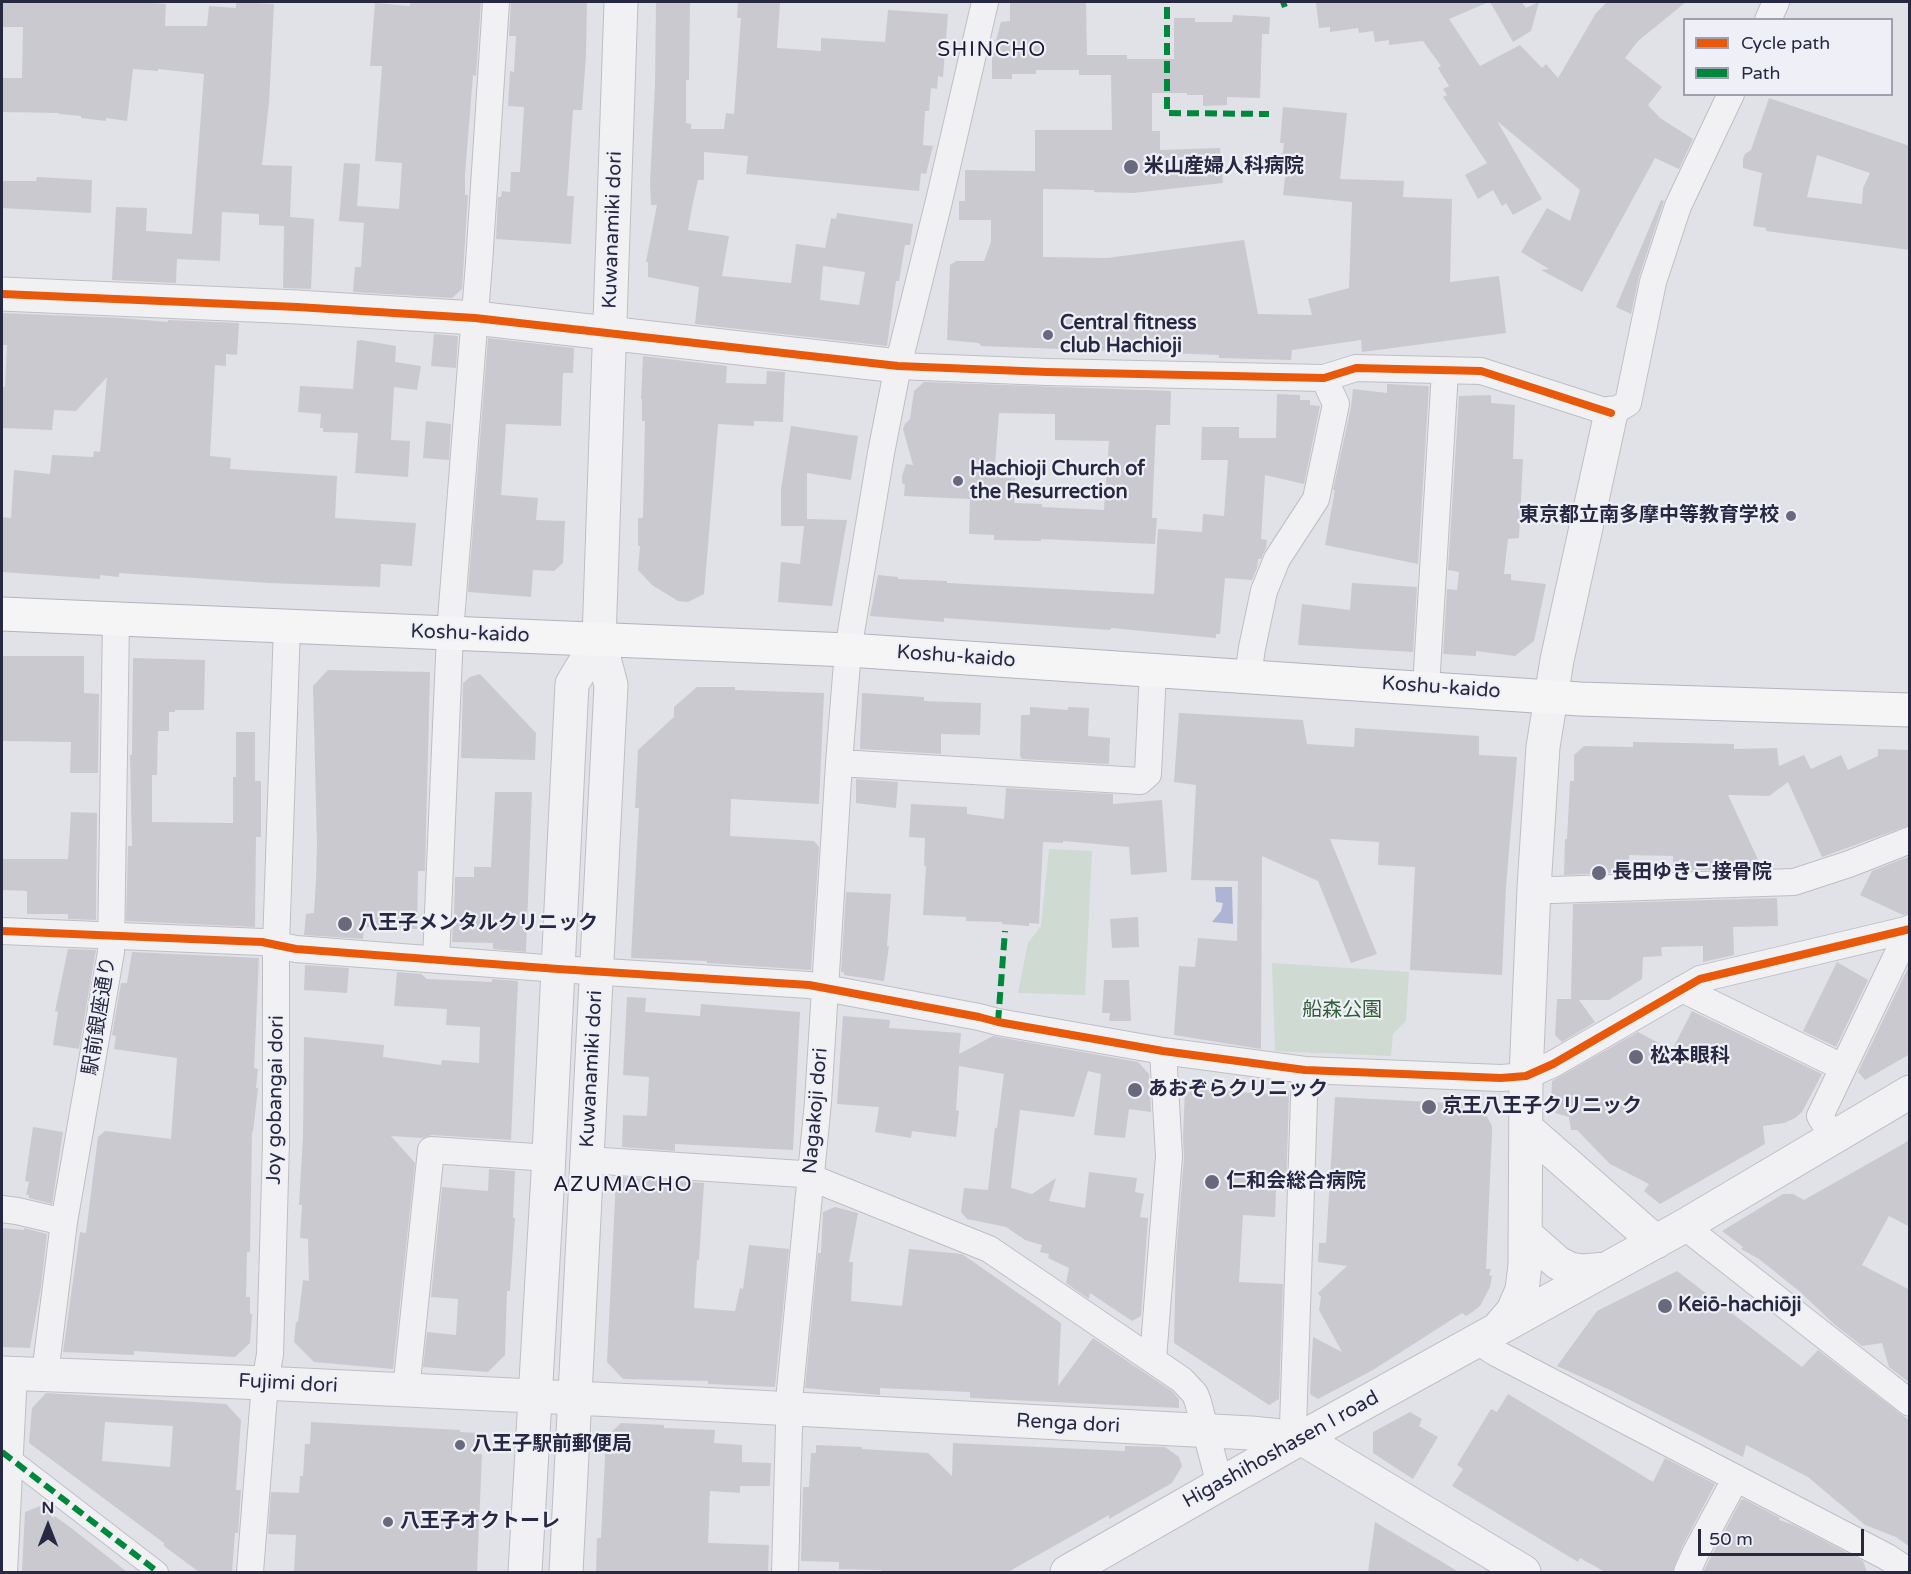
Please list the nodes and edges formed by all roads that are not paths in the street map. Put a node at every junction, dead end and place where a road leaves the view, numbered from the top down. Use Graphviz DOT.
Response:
graph roads {
  1 [pos="496,2"];
  2 [pos="621,2"];
  3 [pos="985,2"];
  4 [pos="1776,2"];
  5 [pos="1768,18"];
  6 [pos="1730,96"];
  7 [pos="2,294"];
  8 [pos="475,318"];
  9 [pos="609,332"];
  10 [pos="898,366"];
  11 [pos="1445,371"];
  12 [pos="1324,378"];
  13 [pos="1611,413"];
  14 [pos="2,614"];
  15 [pos="116,619"];
  16 [pos="287,626"];
  17 [pos="450,633"];
  18 [pos="599,639"];
  19 [pos="848,650"];
  20 [pos="1153,671"];
  21 [pos="1248,676"];
  22 [pos="1426,687"];
  23 [pos="1551,696"];
  24 [pos="1910,710"];
  25 [pos="839,763"];
  26 [pos="1910,840"];
  27 [pos="1534,888"];
  28 [pos="1909,929"];
  29 [pos="2,931"];
  30 [pos="111,935"];
  31 [pos="276,945"];
  32 [pos="436,959"];
  33 [pos="558,969"];
  34 [pos="597,971"];
  35 [pos="825,987"];
  36 [pos="1682,989"];
  37 [pos="1163,1051"];
  38 [pos="1842,1067"];
  39 [pos="1305,1070"];
  40 [pos="1526,1076"];
  41 [pos="1910,1092"];
  42 [pos="1526,1128"];
  43 [pos="1833,1137"];
  44 [pos="549,1158"];
  45 [pos="587,1160"];
  46 [pos="811,1178"];
  47 [pos="2,1209"];
  48 [pos="64,1222"];
  49 [pos="1684,1226"];
  50 [pos="1525,1233"];
  51 [pos="1656,1242"];
  52 [pos="1605,1269"];
  53 [pos="1487,1335"];
  54 [pos="1153,1359"];
  55 [pos="20,1373"];
  56 [pos="265,1383"];
  57 [pos="406,1390"];
  58 [pos="535,1396"];
  59 [pos="575,1398"];
  60 [pos="1910,1403"];
  61 [pos="789,1409"];
  62 [pos="1204,1430"];
  63 [pos="1301,1438"];
  64 [pos="5,1455"];
  65 [pos="1736,1478"];
  66 [pos="1220,1485"];
  67 [pos="1882,1565"];
  68 [pos="4,1572"];
  69 [pos="158,1572"];
  70 [pos="250,1572"];
  71 [pos="525,1572"];
  72 [pos="566,1572"];
  73 [pos="785,1572"];
  74 [pos="1067,1572"];
  75 [pos="1524,1572"];
  76 [pos="1687,1572"];
  77 [pos="1910,1572"];
  1 -- 8 [label="street"];
  2 -- 9 [label="street, Kuwanamiki dori"];
  3 -- 10 [label="street, Nagakoji dori"];
  4 -- 5 [label="street"];
  6 -- 13 [label="street"];
  7 -- 8 [label="street"];
  8 -- 9 [label="street"];
  8 -- 17 [label="street"];
  9 -- 10 [label="street"];
  9 -- 18 [label="street, Kuwanamiki dori"];
  10 -- 12 [label="street"];
  10 -- 19 [label="street, Nagakoji dori"];
  11 -- 12 [label="street"];
  11 -- 13 [label="street"];
  11 -- 22 [label="street"];
  12 -- 21 [label="street"];
  13 -- 23 [label="street"];
  14 -- 15 [label="highway, Koshu-kaido"];
  15 -- 16 [label="highway, Koshu-kaido"];
  15 -- 30 [label="street, 駅前銀座通り"];
  16 -- 17 [label="highway, Koshu-kaido"];
  16 -- 31 [label="street, Joy gobangai dori"];
  17 -- 18 [label="highway, Koshu-kaido"];
  17 -- 32 [label="street"];
  18 -- 19 [label="highway, Koshu-kaido"];
  18 -- 33 [label="street, Kuwanamiki dori"];
  18 -- 34 [label="street, Kuwanamiki dori"];
  19 -- 20 [label="highway, Koshu-kaido"];
  19 -- 25 [label="street, Nagakoji dori"];
  20 -- 21 [label="highway, Koshu-kaido"];
  20 -- 25 [label="street"];
  21 -- 22 [label="highway, Koshu-kaido"];
  22 -- 23 [label="highway, Koshu-kaido"];
  23 -- 24 [label="highway, Koshu-kaido"];
  23 -- 27 [label="street"];
  25 -- 35 [label="street, Nagakoji dori"];
  26 -- 27 [label="street"];
  27 -- 40 [label="street"];
  28 -- 36 [label="street"];
  28 -- 38 [label="street"];
  29 -- 30 [label="street"];
  30 -- 31 [label="street"];
  30 -- 48 [label="street, 駅前銀座通り"];
  31 -- 32 [label="street"];
  31 -- 56 [label="street, Joy gobangai dori"];
  32 -- 33 [label="street"];
  33 -- 34 [label="street"];
  33 -- 44 [label="street, Kuwanamiki dori"];
  34 -- 35 [label="street"];
  34 -- 45 [label="street, Kuwanamiki dori"];
  35 -- 37 [label="street"];
  35 -- 46 [label="street, Nagakoji dori"];
  36 -- 38 [label="street"];
  36 -- 40 [label="street"];
  37 -- 39 [label="street"];
  37 -- 54 [label="street"];
  38 -- 43 [label="street"];
  39 -- 40 [label="street"];
  39 -- 63 [label="street"];
  40 -- 42 [label="street"];
  41 -- 43 [label="street, Higashihoshasen I road"];
  42 -- 50 [label="street"];
  42 -- 51 [label="street"];
  43 -- 49 [label="street, Higashihoshasen I road"];
  44 -- 57 [label="street"];
  44 -- 58 [label="street, Kuwanamiki dori"];
  45 -- 46 [label="street"];
  45 -- 59 [label="street, Kuwanamiki dori"];
  46 -- 54 [label="street"];
  46 -- 61 [label="street, Nagakoji dori"];
  47 -- 48 [label="street"];
  48 -- 55 [label="street, 駅前銀座通り"];
  49 -- 51 [label="street, Higashihoshasen I road"];
  49 -- 60 [label="street"];
  50 -- 52 [label="street"];
  50 -- 53 [label="street"];
  51 -- 52 [label="street, Higashihoshasen I road"];
  52 -- 53 [label="street, Higashihoshasen I road"];
  53 -- 63 [label="street, Higashihoshasen I road"];
  53 -- 65 [label="street"];
  54 -- 62 [label="street"];
  55 -- 56 [label="street, Fujimi dori"];
  55 -- 64 [label="street, 駅前銀座通り"];
  56 -- 57 [label="street, Fujimi dori"];
  56 -- 70 [label="street, Joy gobangai dori"];
  57 -- 58 [label="street, Fujimi dori"];
  58 -- 59 [label="street, Fujimi dori"];
  58 -- 71 [label="street, Kuwanamiki dori"];
  59 -- 61 [label="street, Renga dori"];
  59 -- 72 [label="street, Kuwanamiki dori"];
  61 -- 62 [label="street, Renga dori"];
  61 -- 73 [label="street, Nagakoji dori"];
  62 -- 63 [label="street, Renga dori"];
  62 -- 66 [label="street"];
  63 -- 66 [label="street, Higashihoshasen I road"];
  63 -- 75 [label="street, Renga dori"];
  64 -- 68 [label="street, 駅前銀座通り"];
  64 -- 69 [label="street"];
  65 -- 67 [label="street"];
  65 -- 76 [label="street"];
  66 -- 74 [label="street, Higashihoshasen I road"];
  67 -- 77 [label="street"];
}
